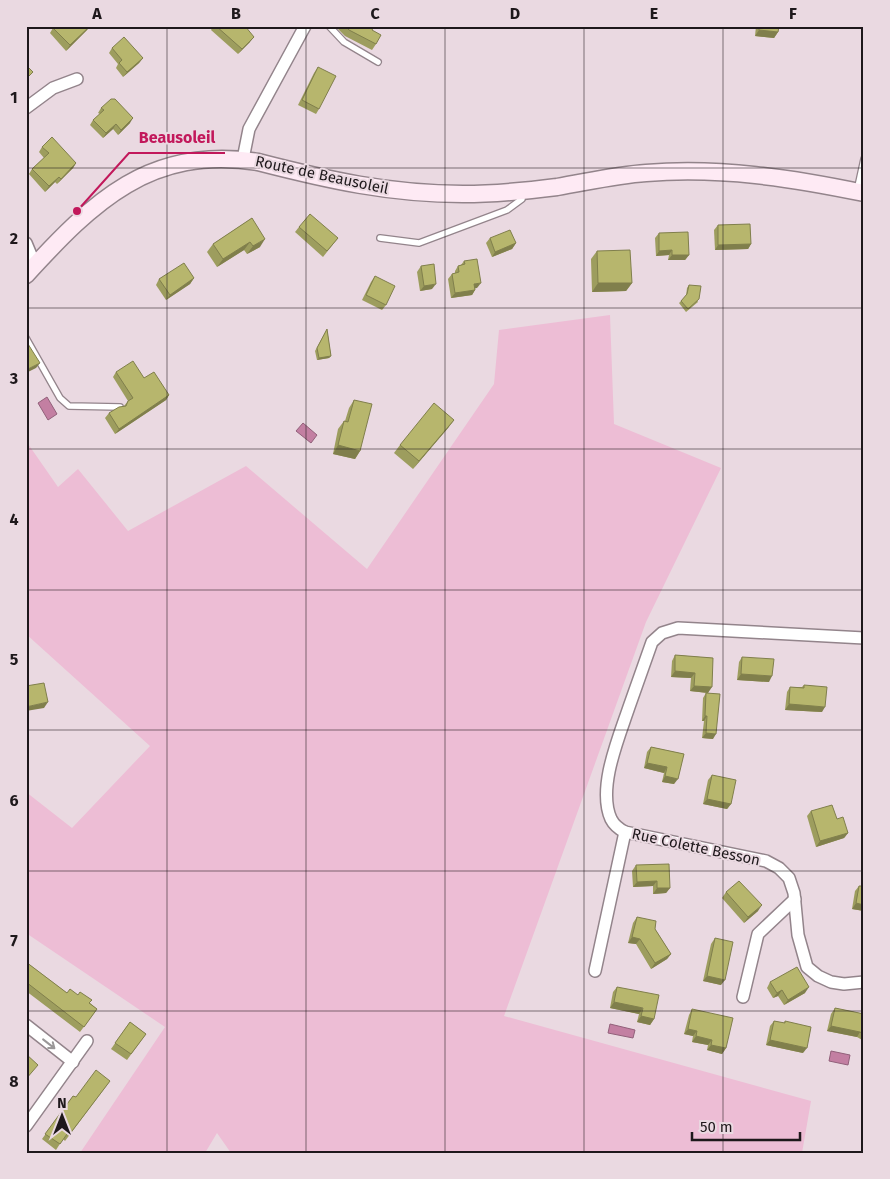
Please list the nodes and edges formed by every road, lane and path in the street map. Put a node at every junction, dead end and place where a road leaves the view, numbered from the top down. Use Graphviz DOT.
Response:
graph roads {
  1 [pos="305,26"];
  2 [pos="329,26"];
  3 [pos="378,62"];
  4 [pos="77,80"];
  5 [pos="26,108"];
  6 [pos="243,159"];
  7 [pos="864,159"];
  8 [pos="521,191"];
  9 [pos="860,193"];
  10 [pos="380,238"];
  11 [pos="26,243"];
  12 [pos="38,263"];
  13 [pos="26,275"];
  14 [pos="26,338"];
  15 [pos="120,406"];
  16 [pos="864,638"];
  17 [pos="624,832"];
  18 [pos="795,899"];
  19 [pos="594,971"];
  20 [pos="864,982"];
  21 [pos="744,997"];
  22 [pos="26,1026"];
  23 [pos="86,1041"];
  24 [pos="73,1062"];
  25 [pos="26,1126"];
  1 -- 6 [label="street"];
  2 -- 3 [label="lane"];
  4 -- 5 [label="street"];
  6 -- 8 [label="main road, Route de Beausoleil"];
  6 -- 12 [label="main road, Route de Beausoleil"];
  7 -- 9 [label="lane"];
  8 -- 9 [label="main road, Route de Beausoleil"];
  8 -- 10 [label="lane"];
  11 -- 12 [label="street"];
  12 -- 13 [label="main road, Route de Beausoleil"];
  14 -- 15 [label="lane"];
  16 -- 17 [label="street"];
  17 -- 18 [label="street, Rue Colette Besson"];
  17 -- 19 [label="street"];
  18 -- 20 [label="street, Rue Colette Besson"];
  18 -- 21 [label="street"];
  22 -- 24 [label="street, one-way"];
  23 -- 24 [label="street"];
  24 -- 25 [label="street"];
}
